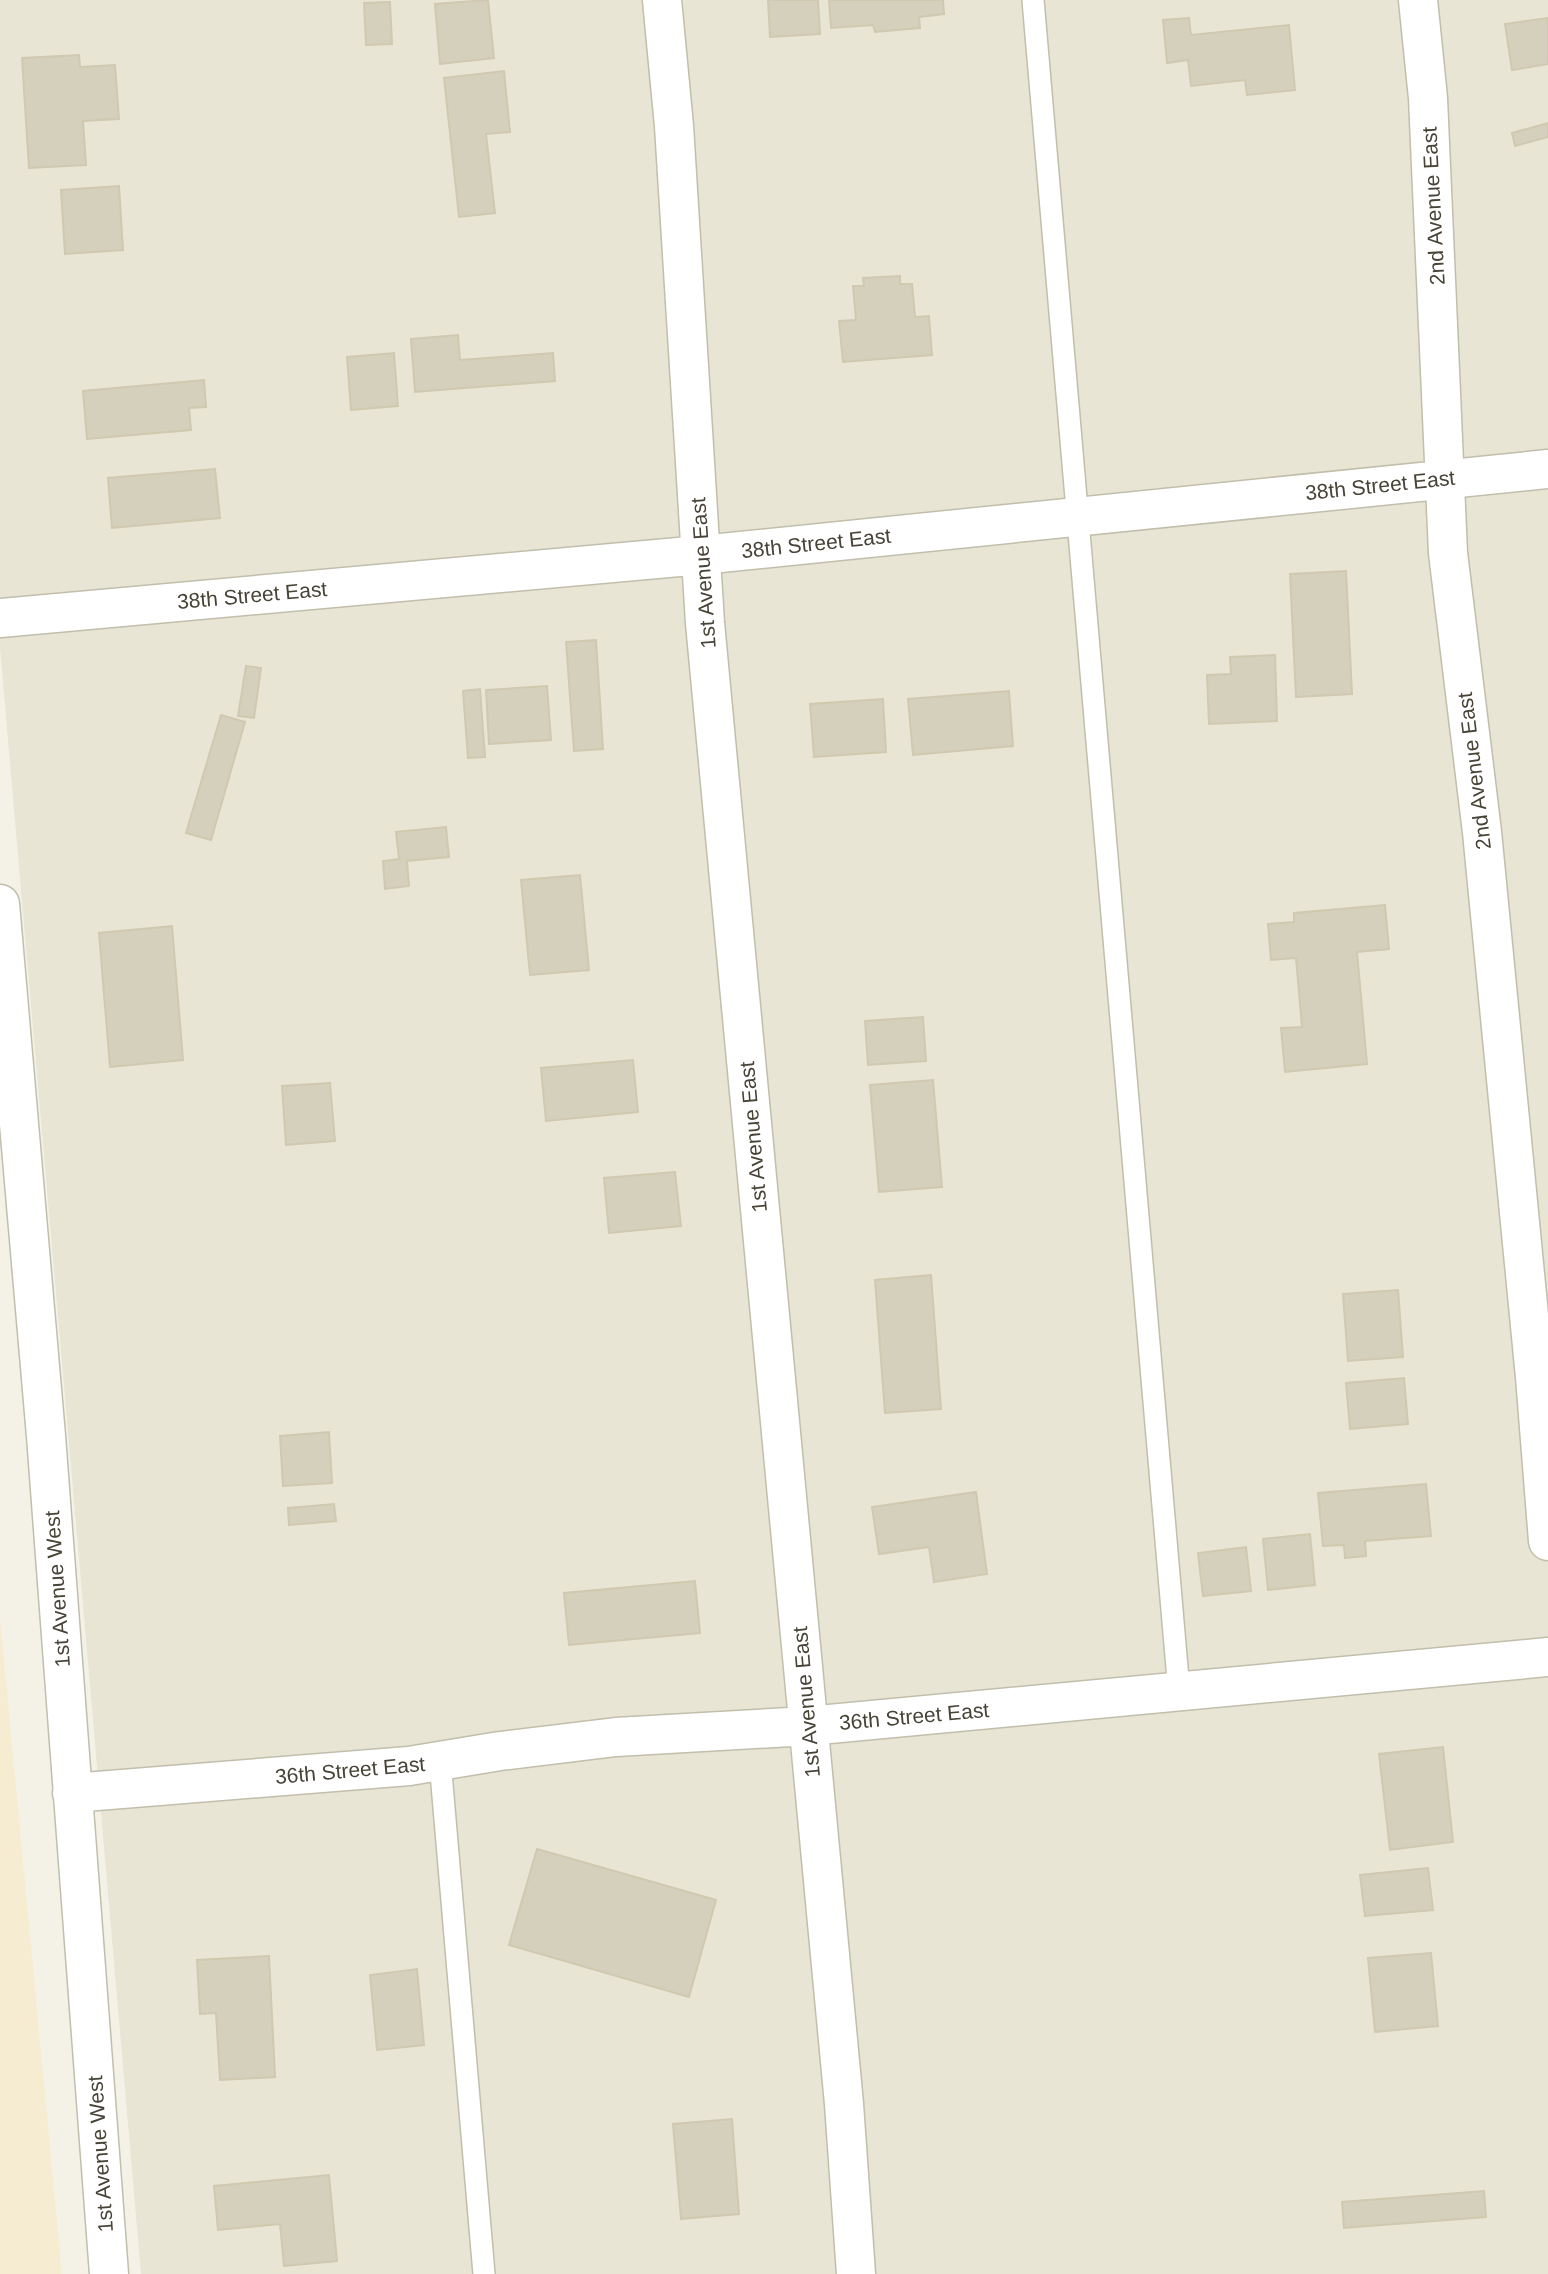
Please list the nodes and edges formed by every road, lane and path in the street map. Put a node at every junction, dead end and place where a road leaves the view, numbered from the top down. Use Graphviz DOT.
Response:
graph roads {
  1 [pos="662,0"];
  2 [pos="1033,0"];
  3 [pos="1418,0"];
  4 [pos="1548,469"];
  5 [pos="1445,478"];
  6 [pos="1078,517"];
  7 [pos="701,555"];
  8 [pos="0,618"];
  9 [pos="0,904"];
  10 [pos="1548,1541"];
  11 [pos="1548,1657"];
  12 [pos="1179,1691"];
  13 [pos="808,1726"];
  14 [pos="440,1761"];
  15 [pos="72,1793"];
  16 [pos="109,2274"];
  17 [pos="484,2274"];
  18 [pos="856,2274"];
  1 -- 7 [label="street, 1st Avenue East"];
  2 -- 6 [label="lane"];
  3 -- 5 [label="street, 2nd Avenue East"];
  4 -- 5 [label="street, 38th Street East"];
  5 -- 6 [label="street, 38th Street East"];
  5 -- 10 [label="street, 2nd Avenue East"];
  6 -- 7 [label="street, 38th Street East"];
  6 -- 12 [label="lane"];
  7 -- 8 [label="street, 38th Street East"];
  7 -- 13 [label="street, 1st Avenue East"];
  9 -- 15 [label="street, 1st Avenue West"];
  11 -- 12 [label="street, 36th Street East"];
  12 -- 13 [label="street, 36th Street East"];
  13 -- 14 [label="street, 36th Street East"];
  13 -- 18 [label="street, 1st Avenue East"];
  14 -- 15 [label="street, 36th Street East"];
  14 -- 17 [label="lane"];
  15 -- 16 [label="street, 1st Avenue West"];
}
